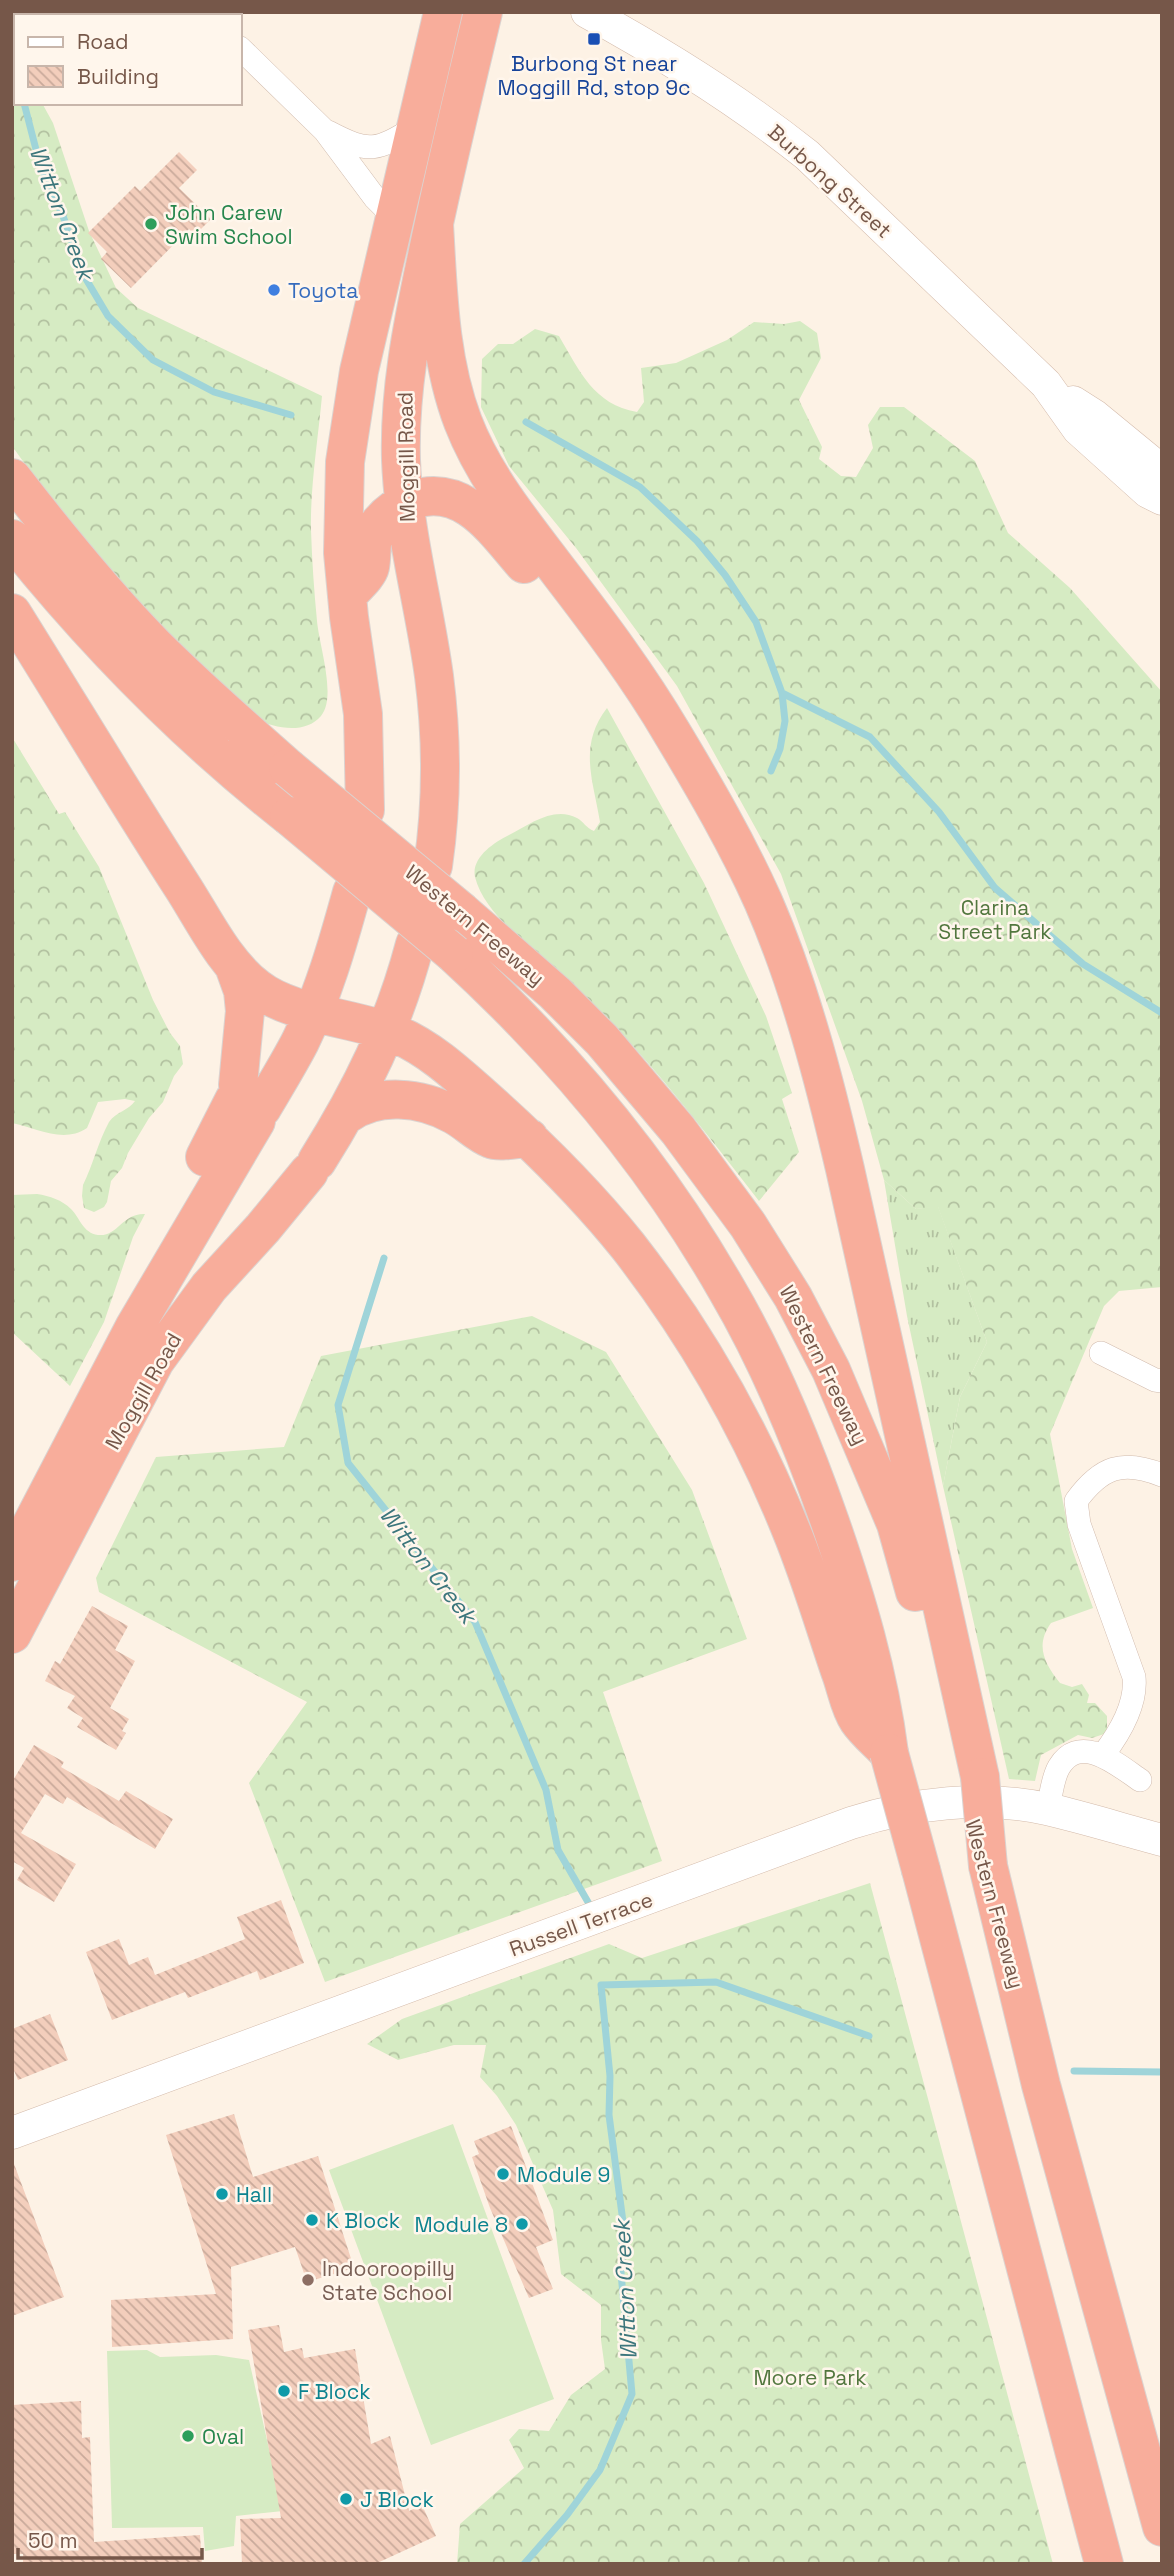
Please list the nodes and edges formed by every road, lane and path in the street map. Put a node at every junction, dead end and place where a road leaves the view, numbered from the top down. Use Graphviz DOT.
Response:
graph roads {
  1 [pos="443,12"];
  2 [pos="482,12"];
  3 [pos="587,12"];
  4 [pos="242,50"];
  5 [pos="416,127"];
  6 [pos="325,131"];
  7 [pos="396,218"];
  8 [pos="433,224"];
  9 [pos="1046,384"];
  10 [pos="1162,471"];
  11 [pos="12,478"];
  12 [pos="1162,499"];
  13 [pos="405,503"];
  14 [pos="12,539"];
  15 [pos="347,596"];
  16 [pos="12,613"];
  17 [pos="365,810"];
  18 [pos="352,892"];
  19 [pos="234,966"];
  20 [pos="313,1012"];
  21 [pos="387,1031"];
  22 [pos="813,1049"];
  23 [pos="248,1104"];
  24 [pos="345,1115"];
  25 [pos="529,1138"];
  26 [pos="1101,1353"];
  27 [pos="1162,1381"];
  28 [pos="1162,1475"];
  29 [pos="12,1562"];
  30 [pos="12,1634"];
  31 [pos="960,1733"];
  32 [pos="889,1753"];
  33 [pos="1103,1755"];
  34 [pos="1140,1780"];
  35 [pos="1048,1809"];
  36 [pos="1162,1840"];
  37 [pos="12,2133"];
  38 [pos="1162,2527"];
  39 [pos="1104,2564"];
  1 -- 5 [label="highway"];
  2 -- 8 [label="highway, Moggill Road"];
  3 -- 9 [label="main road, Burbong Street"];
  4 -- 6 [label="street"];
  5 -- 6 [label="street"];
  5 -- 7 [label="highway"];
  6 -- 7 [label="street"];
  7 -- 15 [label="highway"];
  8 -- 13 [label="highway, Moggill Road"];
  8 -- 22 [label="highway"];
  9 -- 10 [label="main road, Burbong Street"];
  9 -- 12 [label="main road, Burbong Street"];
  11 -- 31 [label="highway, Western Freeway, bridge"];
  13 -- 15 [label="highway"];
  13 -- 21 [label="highway, Moggill Road"];
  13 -- 22 [label="highway"];
  14 -- 32 [label="highway, Western Freeway, bridge"];
  15 -- 17 [label="highway"];
  16 -- 19 [label="highway"];
  18 -- 20 [label="highway, Moggill Road"];
  19 -- 20 [label="highway"];
  19 -- 23 [label="highway"];
  20 -- 21 [label="highway"];
  20 -- 23 [label="highway, Moggill Road"];
  21 -- 24 [label="highway, Moggill Road"];
  21 -- 25 [label="highway"];
  22 -- 31 [label="highway"];
  23 -- 29 [label="highway, Moggill Road"];
  24 -- 25 [label="highway"];
  24 -- 30 [label="highway, Moggill Road"];
  25 -- 32 [label="highway"];
  26 -- 27 [label="street"];
  28 -- 33 [label="street"];
  31 -- 38 [label="highway, Western Freeway, bridge"];
  32 -- 39 [label="highway, Western Freeway, bridge"];
  33 -- 34 [label="street"];
  33 -- 35 [label="street"];
  35 -- 36 [label="main road, Russell Terrace"];
  35 -- 37 [label="main road, Russell Terrace"];
}
